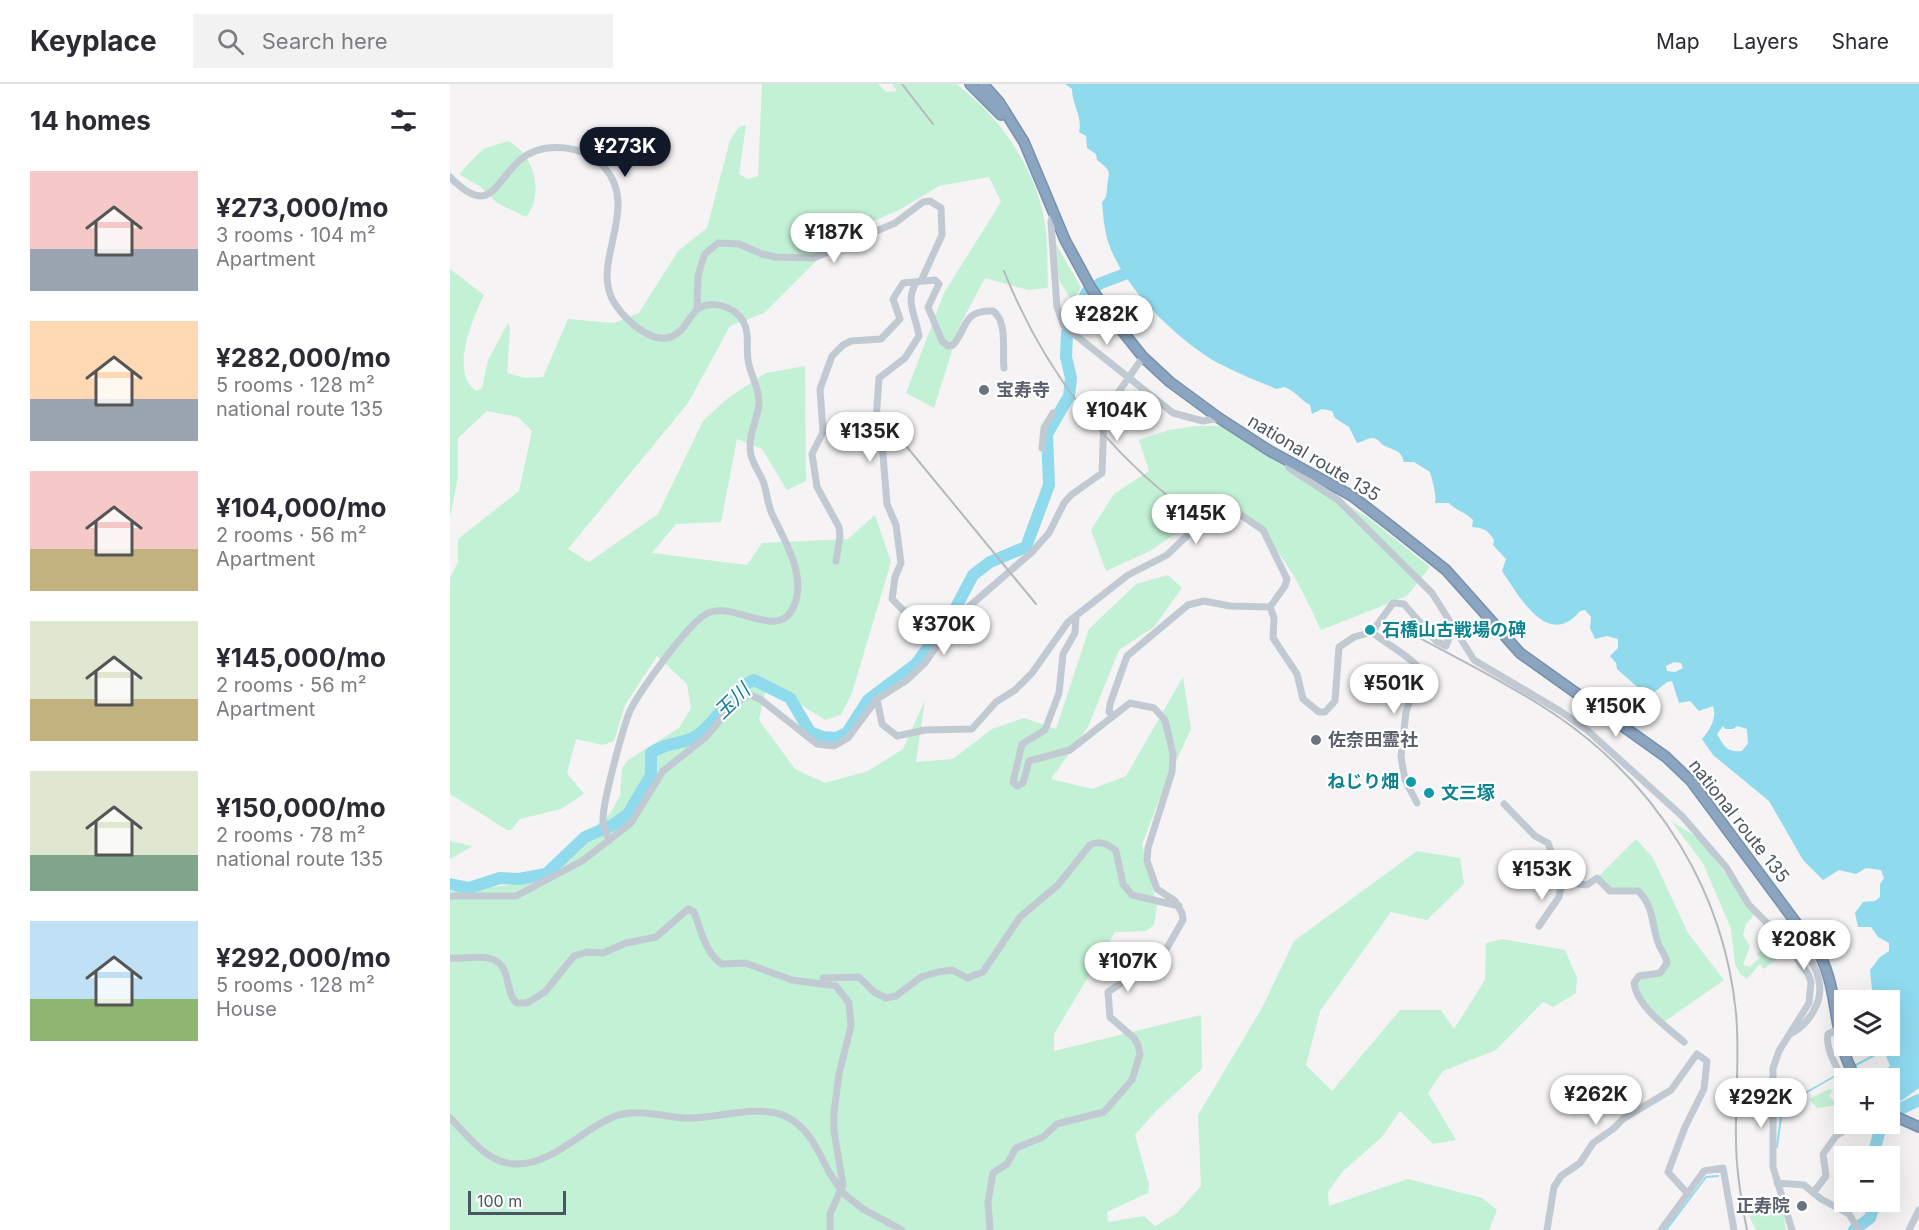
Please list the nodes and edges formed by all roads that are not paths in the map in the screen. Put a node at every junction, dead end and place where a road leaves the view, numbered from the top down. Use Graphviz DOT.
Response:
graph roads {
  1 [pos="970,84"];
  2 [pos="976,84"];
  3 [pos="983,84"];
  4 [pos="1010,118"];
  5 [pos="1024,142"];
  6 [pos="450,177"];
  7 [pos="1054,212"];
  8 [pos="919,281"];
  9 [pos="697,309"];
  10 [pos="1141,355"];
  11 [pos="1004,368"];
  12 [pos="1128,379"];
  13 [pos="1053,413"];
  14 [pos="1219,418"];
  15 [pos="1042,448"];
  16 [pos="1288,461"];
  17 [pos="836,561"];
  18 [pos="1270,607"];
  19 [pos="1076,616"];
  20 [pos="950,625"];
  21 [pos="1453,627"];
  22 [pos="1372,632"];
  23 [pos="877,699"];
  24 [pos="1113,715"];
  25 [pos="1417,802"];
  26 [pos="1504,804"];
  27 [pos="608,838"];
  28 [pos="1562,882"];
  29 [pos="450,896"];
  30 [pos="1179,906"];
  31 [pos="1798,925"];
  32 [pos="1539,926"];
  33 [pos="450,958"];
  34 [pos="819,982"];
  35 [pos="1834,1014"];
  36 [pos="1834,1031"];
  37 [pos="1790,1034"];
  38 [pos="1684,1042"];
  39 [pos="1837,1068"];
  40 [pos="450,1118"];
  41 [pos="1900,1119"];
  42 [pos="1919,1127"];
  43 [pos="1839,1134"];
  44 [pos="1777,1183"];
  45 [pos="1813,1193"];
  46 [pos="1688,1194"];
  47 [pos="1919,1210"];
  48 [pos="1857,1227"];
  49 [pos="830,1230"];
  50 [pos="902,1230"];
  51 [pos="990,1230"];
  52 [pos="1547,1230"];
  53 [pos="1661,1230"];
  54 [pos="1734,1230"];
  55 [pos="1792,1230"];
  56 [pos="1908,1230"];
  1 -- 5 [label="highway, national route 135"];
  2 -- 4 [label="highway"];
  3 -- 4 [label="highway, national route 135"];
  4 -- 5 [label="highway, national route 135"];
  5 -- 7 [label="highway, national route 135"];
  6 -- 9 [label="street"];
  7 -- 10 [label="highway, national route 135"];
  7 -- 12 [label="street"];
  8 -- 9 [label="street"];
  8 -- 11 [label="street"];
  8 -- 17 [label="street"];
  8 -- 20 [label="street"];
  9 -- 27 [label="street"];
  10 -- 12 [label="street"];
  10 -- 14 [label="highway, national route 135"];
  12 -- 14 [label="street"];
  12 -- 20 [label="street"];
  13 -- 15 [label="street"];
  14 -- 16 [label="highway, national route 135"];
  16 -- 21 [label="street"];
  16 -- 31 [label="highway, national route 135"];
  18 -- 19 [label="street"];
  18 -- 22 [label="street"];
  18 -- 24 [label="street"];
  19 -- 23 [label="street"];
  19 -- 24 [label="street"];
  20 -- 23 [label="street"];
  21 -- 22 [label="street"];
  21 -- 37 [label="street"];
  22 -- 25 [label="street"];
  23 -- 27 [label="street"];
  24 -- 30 [label="street"];
  26 -- 28 [label="street"];
  27 -- 29 [label="street"];
  28 -- 32 [label="street"];
  28 -- 38 [label="street"];
  30 -- 34 [label="street"];
  30 -- 51 [label="street"];
  31 -- 35 [label="highway, national route 135"];
  31 -- 37 [label="street"];
  33 -- 34 [label="street"];
  34 -- 49 [label="street"];
  36 -- 39 [label="street"];
  37 -- 44 [label="street"];
  40 -- 50 [label="street, bridge"];
  41 -- 42 [label="highway"];
  43 -- 45 [label="street"];
  44 -- 45 [label="street"];
  44 -- 55 [label="street"];
  45 -- 48 [label="street"];
  46 -- 52 [label="street"];
  46 -- 53 [label="street"];
  46 -- 54 [label="street"];
  47 -- 56 [label="street"];
}
